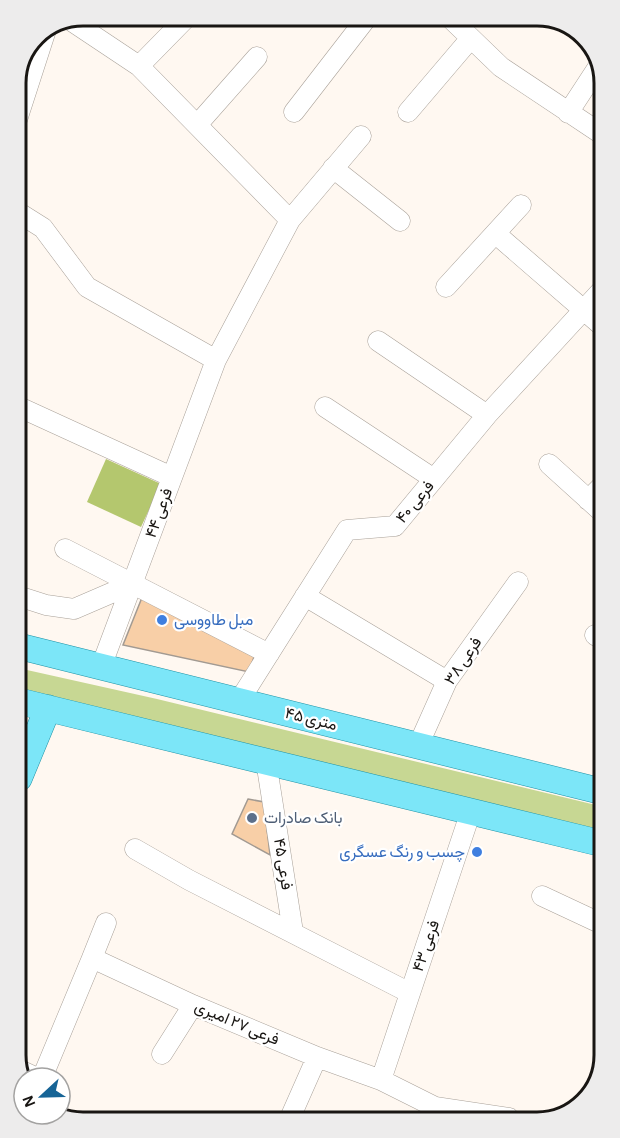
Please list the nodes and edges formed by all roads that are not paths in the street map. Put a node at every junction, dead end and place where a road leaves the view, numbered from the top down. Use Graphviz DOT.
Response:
graph roads {
  1 [pos="79,26"];
  2 [pos="178,26"];
  3 [pos="360,26"];
  4 [pos="460,26"];
  5 [pos="471,38"];
  6 [pos="42,42"];
  7 [pos="257,57"];
  8 [pos="139,66"];
  9 [pos="593,74"];
  10 [pos="26,92"];
  11 [pos="294,112"];
  12 [pos="408,112"];
  13 [pos="568,112"];
  14 [pos="197,125"];
  15 [pos="594,129"];
  16 [pos="361,136"];
  17 [pos="333,168"];
  18 [pos="521,205"];
  19 [pos="26,217"];
  20 [pos="290,220"];
  21 [pos="400,221"];
  22 [pos="496,234"];
  23 [pos="446,287"];
  24 [pos="594,298"];
  25 [pos="583,309"];
  26 [pos="594,319"];
  27 [pos="378,341"];
  28 [pos="216,360"];
  29 [pos="325,407"];
  30 [pos="26,410"];
  31 [pos="487,415"];
  32 [pos="549,464"];
  33 [pos="172,477"];
  34 [pos="434,479"];
  35 [pos="594,497"];
  36 [pos="64,549"];
  37 [pos="518,582"];
  38 [pos="132,584"];
  39 [pos="305,597"];
  40 [pos="26,599"];
  41 [pos="26,648"];
  42 [pos="269,654"];
  43 [pos="101,667"];
  44 [pos="447,681"];
  45 [pos="239,701"];
  46 [pos="26,703"];
  47 [pos="48,708"];
  48 [pos="418,746"];
  49 [pos="26,747"];
  50 [pos="266,762"];
  51 [pos="594,790"];
  52 [pos="471,812"];
  53 [pos="594,842"];
  54 [pos="135,849"];
  55 [pos="542,896"];
  56 [pos="594,920"];
  57 [pos="106,923"];
  58 [pos="293,932"];
  59 [pos="92,958"];
  60 [pos="410,993"];
  61 [pos="193,1005"];
  62 [pos="162,1054"];
  63 [pos="317,1057"];
  64 [pos="44,1066"];
  65 [pos="381,1080"];
  66 [pos="293,1112"];
  67 [pos="469,1112"];
  1 -- 8 [label="street"];
  2 -- 8 [label="street"];
  3 -- 11 [label="street"];
  4 -- 5 [label="street"];
  5 -- 12 [label="street"];
  5 -- 13 [label="street"];
  6 -- 10 [label="street"];
  7 -- 14 [label="street"];
  8 -- 14 [label="street"];
  9 -- 13 [label="street"];
  13 -- 15 [label="street"];
  14 -- 20 [label="street"];
  16 -- 17 [label="street, فرعی ۴۴"];
  17 -- 20 [label="street, فرعی ۴۴"];
  17 -- 21 [label="street"];
  18 -- 22 [label="street"];
  19 -- 28 [label="street"];
  20 -- 28 [label="street, فرعی ۴۴"];
  22 -- 23 [label="street"];
  22 -- 25 [label="street"];
  24 -- 25 [label="street, فرعی ۴۰"];
  25 -- 26 [label="street"];
  25 -- 31 [label="street, فرعی ۴۰"];
  27 -- 31 [label="street"];
  28 -- 33 [label="street, فرعی ۴۴"];
  29 -- 34 [label="street"];
  30 -- 33 [label="street"];
  31 -- 34 [label="street, فرعی ۴۰"];
  32 -- 35 [label="street"];
  33 -- 38 [label="street, فرعی ۴۴"];
  34 -- 39 [label="street, فرعی ۴۰"];
  36 -- 38 [label="street"];
  37 -- 44 [label="street, فرعی ۳۸"];
  38 -- 40 [label="street"];
  38 -- 42 [label="street"];
  38 -- 43 [label="street, فرعی ۴۴"];
  39 -- 42 [label="street, فرعی ۴۰"];
  39 -- 44 [label="street"];
  41 -- 43 [label="main road, ۴۵ متری"];
  42 -- 45 [label="street, فرعی ۴۰"];
  43 -- 45 [label="main road, ۴۵ متری"];
  44 -- 48 [label="street, فرعی ۳۸"];
  45 -- 48 [label="main road, ۴۵ متری"];
  46 -- 47 [label="main road"];
  47 -- 49 [label="main road"];
  47 -- 50 [label="main road"];
  48 -- 51 [label="main road, ۴۵ متری"];
  50 -- 52 [label="main road"];
  50 -- 58 [label="street, فرعی ۴۵"];
  52 -- 53 [label="main road"];
  52 -- 60 [label="street, فرعی ۴۳"];
  54 -- 58 [label="street"];
  55 -- 56 [label="street"];
  57 -- 59 [label="street"];
  58 -- 60 [label="street"];
  59 -- 61 [label="street, فرعی ۲۷ امیری"];
  59 -- 64 [label="street"];
  60 -- 65 [label="street, فرعی ۴۳"];
  61 -- 62 [label="street"];
  61 -- 63 [label="street, فرعی ۲۷ امیری"];
  63 -- 65 [label="street, فرعی ۲۷ امیری"];
  63 -- 66 [label="street"];
  65 -- 67 [label="street, فرعی ۲۷ امیری"];
}
